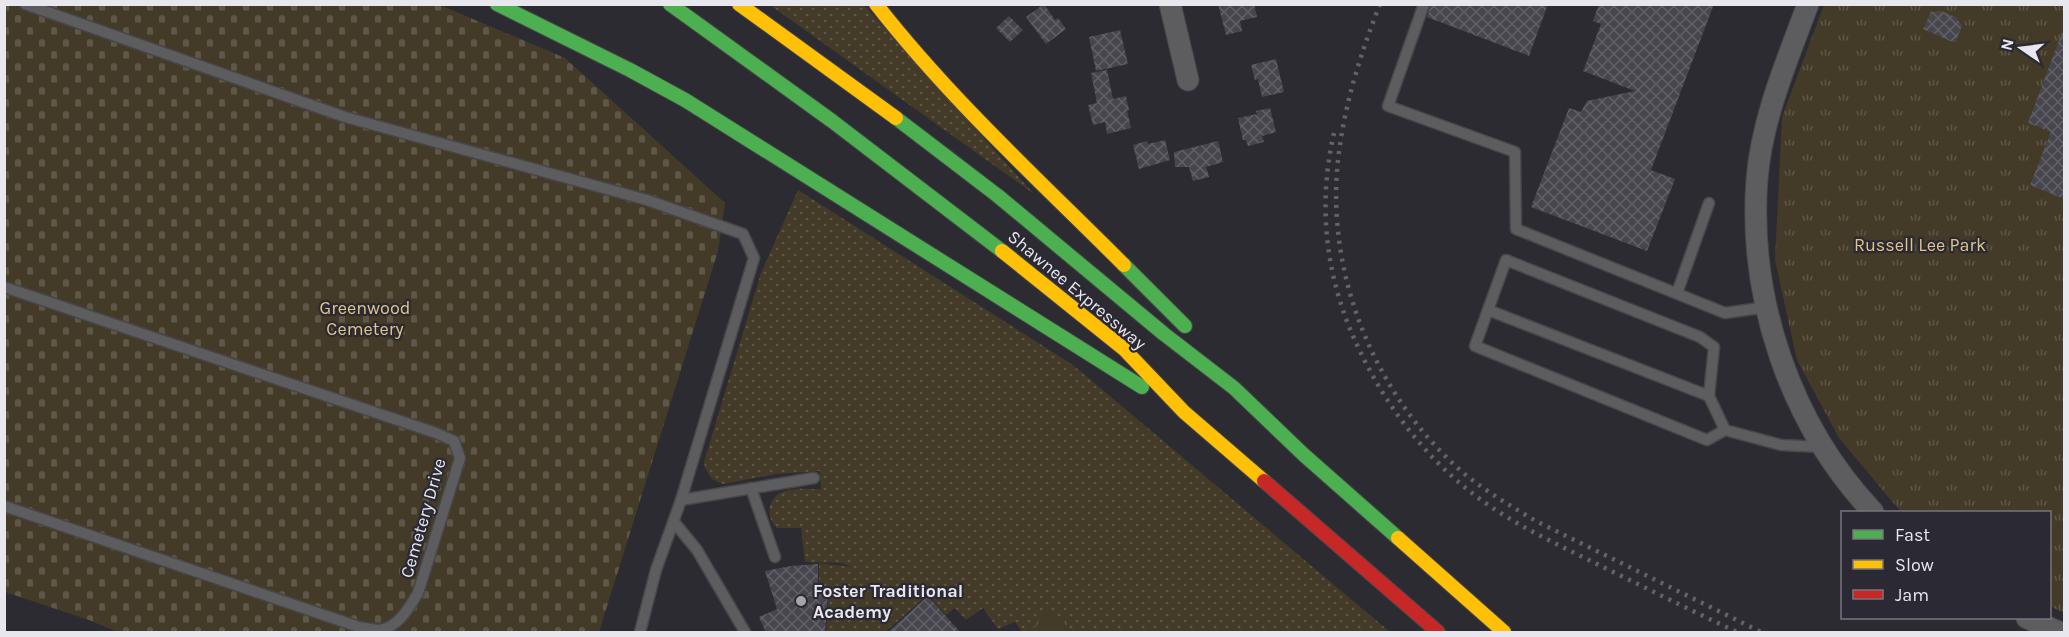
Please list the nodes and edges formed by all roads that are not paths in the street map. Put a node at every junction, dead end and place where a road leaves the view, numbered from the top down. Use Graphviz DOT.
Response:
graph roads {
  1 [pos="25,4"];
  2 [pos="496,4"];
  3 [pos="670,4"];
  4 [pos="739,4"];
  5 [pos="876,4"];
  6 [pos="1170,4"];
  7 [pos="1424,4"];
  8 [pos="1808,4"];
  9 [pos="1188,80"];
  10 [pos="1709,203"];
  11 [pos="4,287"];
  12 [pos="1677,293"];
  13 [pos="1767,307"];
  14 [pos="1488,310"];
  15 [pos="1198,338"];
  16 [pos="1211,354"];
  17 [pos="1234,388"];
  18 [pos="1708,396"];
  19 [pos="1184,412"];
  20 [pos="1725,430"];
  21 [pos="1822,447"];
  22 [pos="814,478"];
  23 [pos="751,489"];
  24 [pos="681,500"];
  25 [pos="4,506"];
  26 [pos="1871,511"];
  27 [pos="674,522"];
  28 [pos="775,557"];
  29 [pos="2029,619"];
  30 [pos="640,633"];
  31 [pos="745,633"];
  32 [pos="1438,633"];
  33 [pos="1504,633"];
  34 [pos="2059,633"];
  1 -- 24 [label="lane"];
  2 -- 19 [label="highway"];
  3 -- 19 [label="highway, Shawnee Expressway"];
  4 -- 17 [label="highway, Shawnee Expressway"];
  5 -- 15 [label="highway"];
  6 -- 9 [label="street"];
  7 -- 12 [label="lane"];
  8 -- 13 [label="street"];
  10 -- 12 [label="lane"];
  11 -- 25 [label="lane, Cemetery Drive"];
  12 -- 13 [label="lane"];
  13 -- 21 [label="street"];
  14 -- 18 [label="lane"];
  14 -- 18 [label="lane"];
  14 -- 20 [label="lane"];
  16 -- 17 [label="highway"];
  17 -- 33 [label="highway, Shawnee Expressway"];
  18 -- 20 [label="lane"];
  19 -- 32 [label="highway, Shawnee Expressway"];
  20 -- 21 [label="lane"];
  21 -- 26 [label="street"];
  22 -- 23 [label="lane"];
  23 -- 24 [label="lane"];
  23 -- 28 [label="lane"];
  24 -- 27 [label="lane"];
  27 -- 30 [label="lane"];
  27 -- 31 [label="lane"];
  29 -- 34 [label="street"];
}
